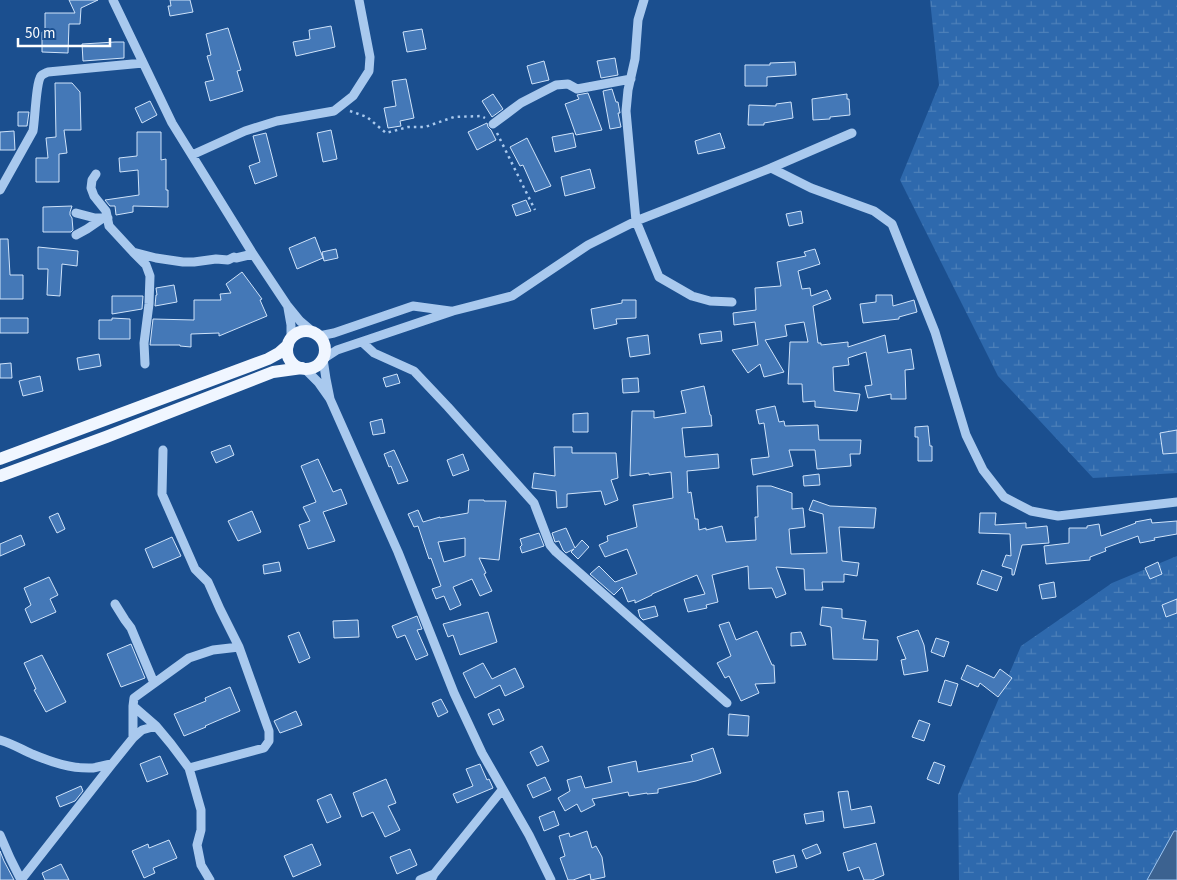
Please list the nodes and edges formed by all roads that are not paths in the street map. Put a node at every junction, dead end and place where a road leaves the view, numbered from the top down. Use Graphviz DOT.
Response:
graph roads {
  1 [pos="112,0"];
  2 [pos="359,0"];
  3 [pos="644,0"];
  4 [pos="143,63"];
  5 [pos="631,79"];
  6 [pos="493,124"];
  7 [pos="852,133"];
  8 [pos="192,155"];
  9 [pos="771,168"];
  10 [pos="96,174"];
  11 [pos="0,190"];
  12 [pos="76,214"];
  13 [pos="105,218"];
  14 [pos="636,221"];
  15 [pos="76,235"];
  16 [pos="133,252"];
  17 [pos="253,254"];
  18 [pos="732,302"];
  19 [pos="287,305"];
  20 [pos="453,311"];
  21 [pos="316,334"];
  22 [pos="290,342"];
  23 [pos="362,342"];
  24 [pos="323,358"];
  25 [pos="145,364"];
  26 [pos="304,368"];
  27 [pos="330,400"];
  28 [pos="163,450"];
  29 [pos="0,459"];
  30 [pos="0,476"];
  31 [pos="1177,502"];
  32 [pos="115,604"];
  33 [pos="239,647"];
  34 [pos="154,683"];
  35 [pos="727,704"];
  36 [pos="134,706"];
  37 [pos="156,726"];
  38 [pos="134,738"];
  39 [pos="0,740"];
  40 [pos="112,764"];
  41 [pos="189,768"];
  42 [pos="502,790"];
  43 [pos="0,835"];
  44 [pos="432,877"];
  45 [pos="21,880"];
  46 [pos="210,880"];
  47 [pos="420,880"];
  48 [pos="551,880"];
  1 -- 4 [label="street"];
  2 -- 8 [label="street"];
  3 -- 5 [label="street"];
  4 -- 8 [label="street"];
  4 -- 11 [label="street"];
  5 -- 6 [label="street"];
  5 -- 14 [label="street"];
  7 -- 9 [label="street"];
  8 -- 17 [label="street"];
  9 -- 14 [label="street"];
  9 -- 31 [label="street"];
  10 -- 13 [label="street"];
  12 -- 13 [label="street"];
  13 -- 15 [label="street"];
  13 -- 16 [label="street"];
  14 -- 18 [label="street"];
  14 -- 20 [label="street"];
  16 -- 17 [label="street"];
  16 -- 25 [label="street"];
  17 -- 19 [label="street"];
  19 -- 21 [label="street"];
  19 -- 22 [label="street"];
  20 -- 21 [label="street"];
  20 -- 23 [label="street"];
  21 -- 22 [label="main road"];
  21 -- 24 [label="main road"];
  22 -- 26 [label="main road"];
  22 -- 29 [label="main road"];
  23 -- 24 [label="street"];
  23 -- 35 [label="street"];
  24 -- 26 [label="main road"];
  24 -- 27 [label="street"];
  26 -- 27 [label="street"];
  26 -- 30 [label="main road"];
  27 -- 42 [label="street"];
  28 -- 33 [label="street"];
  32 -- 34 [label="street"];
  33 -- 34 [label="street"];
  33 -- 41 [label="street"];
  34 -- 36 [label="street"];
  36 -- 37 [label="street"];
  36 -- 38 [label="street"];
  37 -- 38 [label="street"];
  37 -- 41 [label="street"];
  38 -- 40 [label="street"];
  39 -- 40 [label="street"];
  40 -- 45 [label="street"];
  41 -- 46 [label="street"];
  42 -- 44 [label="street"];
  42 -- 48 [label="street"];
  43 -- 45 [label="street"];
  44 -- 47 [label="street"];
}
